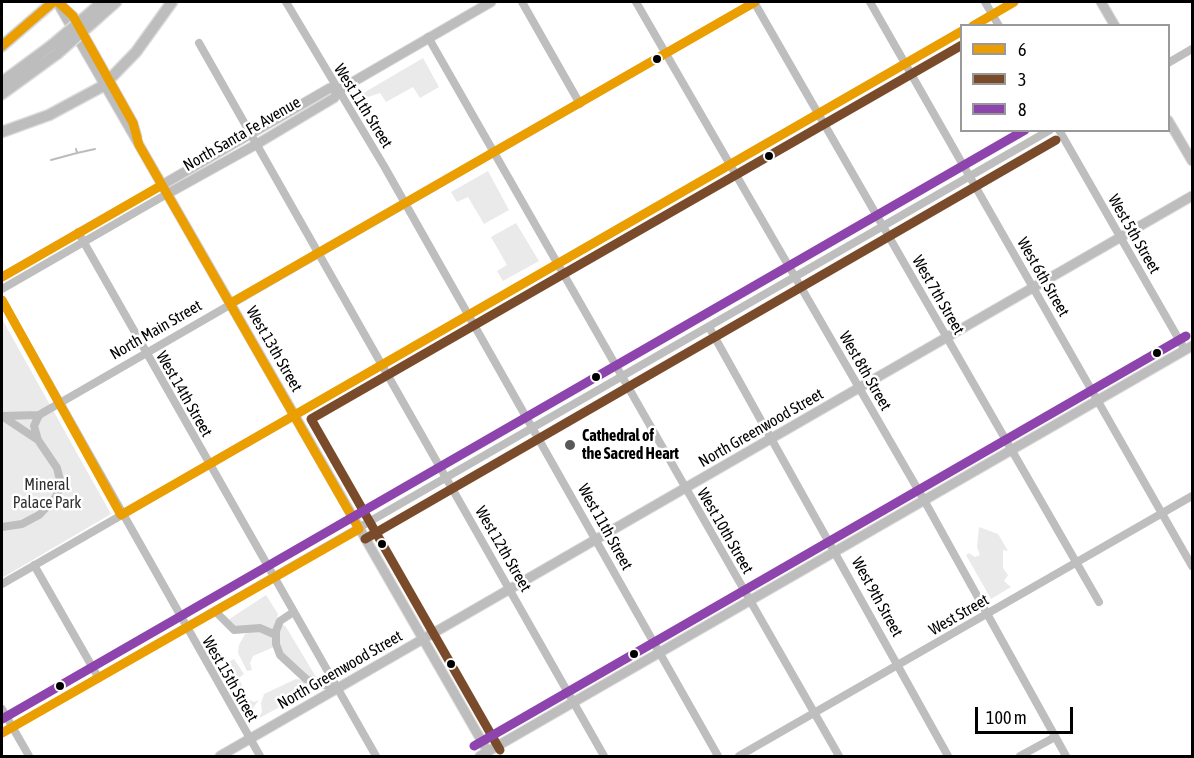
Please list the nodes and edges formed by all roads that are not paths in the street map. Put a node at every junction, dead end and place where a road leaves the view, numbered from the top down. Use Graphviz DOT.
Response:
graph roads {
  1 [pos="56,2"];
  2 [pos="102,2"];
  3 [pos="116,2"];
  4 [pos="172,2"];
  5 [pos="286,2"];
  6 [pos="491,2"];
  7 [pos="522,2"];
  8 [pos="636,2"];
  9 [pos="754,2"];
  10 [pos="870,2"];
  11 [pos="985,2"];
  12 [pos="1014,2"];
  13 [pos="1101,2"];
  14 [pos="992,14"];
  15 [pos="95,15"];
  16 [pos="975,24"];
  17 [pos="998,24"];
  18 [pos="1113,24"];
  19 [pos="960,32"];
  20 [pos="428,37"];
  21 [pos="199,43"];
  22 [pos="2,46"];
  23 [pos="1192,49"];
  24 [pos="55,50"];
  25 [pos="666,54"];
  26 [pos="1170,62"];
  27 [pos="906,63"];
  28 [pos="2,82"];
  29 [pos="106,83"];
  30 [pos="339,90"];
  31 [pos="2,94"];
  32 [pos="580,104"];
  33 [pos="818,113"];
  34 [pos="1170,123"];
  35 [pos="2,132"];
  36 [pos="1046,132"];
  37 [pos="1060,132"];
  38 [pos="251,134"];
  39 [pos="257,144"];
  40 [pos="493,153"];
  41 [pos="1192,161"];
  42 [pos="730,165"];
  43 [pos="970,175"];
  44 [pos="162,185"];
  45 [pos="167,194"];
  46 [pos="1192,196"];
  47 [pos="405,203"];
  48 [pos="882,225"];
  49 [pos="78,232"];
  50 [pos="1121,238"];
  51 [pos="84,243"];
  52 [pos="318,254"];
  53 [pos="556,265"];
  54 [pos="2,277"];
  55 [pos="795,277"];
  56 [pos="1034,288"];
  57 [pos="2,289"];
  58 [pos="2,300"];
  59 [pos="231,303"];
  60 [pos="469,315"];
  61 [pos="709,327"];
  62 [pos="947,338"];
  63 [pos="1189,348"];
  64 [pos="144,352"];
  65 [pos="383,365"];
  66 [pos="622,377"];
  67 [pos="859,389"];
  68 [pos="1098,400"];
  69 [pos="58,402"];
  70 [pos="39,415"];
  71 [pos="2,416"];
  72 [pos="295,416"];
  73 [pos="534,428"];
  74 [pos="773,439"];
  75 [pos="38,440"];
  76 [pos="1012,450"];
  77 [pos="208,465"];
  78 [pos="447,477"];
  79 [pos="685,489"];
  80 [pos="1192,496"];
  81 [pos="924,500"];
  82 [pos="1162,513"];
  83 [pos="121,515"];
  84 [pos="2,527"];
  85 [pos="359,529"];
  86 [pos="598,539"];
  87 [pos="836,550"];
  88 [pos="1077,564"];
  89 [pos="34,565"];
  90 [pos="1192,566"];
  91 [pos="273,578"];
  92 [pos="2,584"];
  93 [pos="511,589"];
  94 [pos="750,601"];
  95 [pos="1099,602"];
  96 [pos="215,611"];
  97 [pos="292,613"];
  98 [pos="987,614"];
  99 [pos="185,628"];
  100 [pos="276,635"];
  101 [pos="423,640"];
  102 [pos="659,652"];
  103 [pos="899,664"];
  104 [pos="98,677"];
  105 [pos="337,689"];
  106 [pos="574,702"];
  107 [pos="2,709"];
  108 [pos="814,713"];
  109 [pos="12,727"];
  110 [pos="2,733"];
  111 [pos="1055,737"];
  112 [pos="250,739"];
  113 [pos="486,755"];
  114 [pos="29,756"];
  115 [pos="219,756"];
  116 [pos="260,756"];
  117 [pos="376,756"];
  118 [pos="604,756"];
  119 [pos="718,756"];
  120 [pos="739,756"];
  121 [pos="838,756"];
  122 [pos="948,756"];
  123 [pos="1020,756"];
  124 [pos="1066,756"];
  1 -- 22 [label="highway"];
  1 -- 29 [label="main road, West 13th Street"];
  2 -- 15 [label="highway"];
  3 -- 15 [label="highway"];
  4 -- 29 [label="highway"];
  5 -- 30 [label="street, West 11th Street"];
  6 -- 20 [label="main road, North Santa Fe Avenue"];
  7 -- 32 [label="street"];
  8 -- 25 [label="street, West 8th Street"];
  9 -- 25 [label="street, North Main Street"];
  9 -- 33 [label="street, West 7th Street"];
  10 -- 27 [label="street, West 6th Street"];
  11 -- 14 [label="street"];
  12 -- 14 [label="street"];
  13 -- 18 [label="main road"];
  14 -- 16 [label="street"];
  14 -- 17 [label="street"];
  15 -- 24 [label="highway, bridge"];
  19 -- 27 [label="street"];
  20 -- 30 [label="main road, North Santa Fe Avenue"];
  20 -- 40 [label="street, West 10th Street"];
  21 -- 38 [label="street, West 12th Street"];
  23 -- 26 [label="street"];
  24 -- 28 [label="highway"];
  24 -- 31 [label="highway"];
  25 -- 32 [label="street, North Main Street"];
  25 -- 42 [label="street, West 8th Street"];
  27 -- 33 [label="street"];
  27 -- 43 [label="street, West 6th Street"];
  29 -- 35 [label="highway"];
  29 -- 44 [label="main road, West 13th Street"];
  30 -- 38 [label="main road, North Santa Fe Avenue"];
  30 -- 39 [label="main road, North Santa Fe Avenue"];
  30 -- 47 [label="street, West 11th Street"];
  32 -- 40 [label="street, North Main Street"];
  33 -- 42 [label="street"];
  33 -- 48 [label="street, West 7th Street"];
  34 -- 41 [label="main road"];
  36 -- 43 [label="street"];
  37 -- 50 [label="street, West 5th Street"];
  38 -- 39 [label="street, West 12th Street"];
  38 -- 44 [label="main road, North Santa Fe Avenue"];
  39 -- 45 [label="main road, North Santa Fe Avenue"];
  39 -- 52 [label="street, West 12th Street"];
  40 -- 47 [label="street, North Main Street"];
  40 -- 53 [label="street, West 10th Street"];
  42 -- 53 [label="street"];
  42 -- 55 [label="street, West 8th Street"];
  43 -- 48 [label="street"];
  43 -- 56 [label="street, West 6th Street"];
  44 -- 45 [label="main road, West 13th Street"];
  44 -- 49 [label="street, North Santa Fe Avenue"];
  45 -- 51 [label="street, North Santa Fe Avenue"];
  45 -- 59 [label="main road, West 13th Street"];
  46 -- 50 [label="main road, North Greenwood Street"];
  47 -- 52 [label="street, North Main Street"];
  47 -- 60 [label="street, West 11th Street"];
  48 -- 55 [label="street"];
  48 -- 62 [label="street, West 7th Street"];
  49 -- 51 [label="street, West 14th Street"];
  49 -- 54 [label="street, North Santa Fe Avenue"];
  50 -- 56 [label="main road, North Greenwood Street"];
  50 -- 63 [label="street, West 5th Street"];
  51 -- 57 [label="street, North Santa Fe Avenue"];
  51 -- 64 [label="street, West 14th Street"];
  52 -- 59 [label="street, North Main Street"];
  52 -- 65 [label="street, West 12th Street"];
  53 -- 60 [label="street"];
  53 -- 66 [label="street, West 10th Street"];
  55 -- 61 [label="street"];
  55 -- 67 [label="street, West 8th Street"];
  56 -- 62 [label="main road, North Greenwood Street"];
  56 -- 68 [label="street, West 6th Street"];
  58 -- 69 [label="street, West 15th Street"];
  59 -- 64 [label="street, North Main Street"];
  59 -- 72 [label="main road, West 13th Street"];
  60 -- 65 [label="street"];
  60 -- 73 [label="street, West 11th Street"];
  61 -- 66 [label="street"];
  61 -- 74 [label="street, West 9th Street"];
  62 -- 67 [label="main road, North Greenwood Street"];
  62 -- 76 [label="street, West 7th Street"];
  63 -- 68 [label="main road"];
  64 -- 69 [label="street, North Main Street"];
  64 -- 77 [label="street, West 14th Street"];
  65 -- 72 [label="street"];
  65 -- 78 [label="street, West 12th Street"];
  66 -- 73 [label="street"];
  66 -- 79 [label="street, West 10th Street"];
  67 -- 74 [label="main road, North Greenwood Street"];
  67 -- 81 [label="street, West 8th Street"];
  68 -- 76 [label="main road"];
  68 -- 82 [label="street, West 6th Street"];
  69 -- 70 [label="street, North Main Street"];
  69 -- 83 [label="street, West 15th Street"];
  70 -- 71 [label="street"];
  70 -- 75 [label="street"];
  71 -- 75 [label="street"];
  72 -- 77 [label="street"];
  72 -- 85 [label="main road, West 13th Street"];
  73 -- 78 [label="street"];
  73 -- 86 [label="street, West 11th Street"];
  74 -- 79 [label="main road, North Greenwood Street"];
  74 -- 87 [label="street, West 9th Street"];
  75 -- 84 [label="street"];
  76 -- 81 [label="main road"];
  76 -- 88 [label="street, West 7th Street"];
  77 -- 83 [label="street"];
  77 -- 91 [label="street, West 14th Street"];
  78 -- 85 [label="street"];
  78 -- 93 [label="street, West 12th Street"];
  79 -- 86 [label="main road, North Greenwood Street"];
  79 -- 94 [label="street, West 10th Street"];
  80 -- 82 [label="street, West Street"];
  81 -- 87 [label="main road"];
  81 -- 98 [label="street, West 8th Street"];
  82 -- 88 [label="street, West Street"];
  82 -- 90 [label="street, West 6th Street"];
  83 -- 89 [label="street"];
  83 -- 99 [label="street, West 15th Street"];
  85 -- 91 [label="street"];
  85 -- 101 [label="main road, West 13th Street"];
  86 -- 93 [label="main road, North Greenwood Street"];
  86 -- 102 [label="street, West 11th Street"];
  87 -- 94 [label="main road"];
  87 -- 103 [label="street, West 9th Street"];
  88 -- 95 [label="street, West 7th Street"];
  88 -- 98 [label="street, West Street"];
  89 -- 92 [label="street"];
  89 -- 104 [label="street"];
  91 -- 96 [label="street"];
  91 -- 97 [label="street, West 14th Street"];
  93 -- 101 [label="main road, North Greenwood Street"];
  93 -- 106 [label="street, West 12th Street"];
  94 -- 102 [label="main road"];
  94 -- 108 [label="street, West 10th Street"];
  96 -- 99 [label="street"];
  96 -- 100 [label="street"];
  97 -- 100 [label="street"];
  97 -- 105 [label="street, West 14th Street"];
  98 -- 103 [label="street, West Street"];
  98 -- 111 [label="street, West 8th Street"];
  99 -- 104 [label="street"];
  99 -- 112 [label="street, West 15th Street"];
  100 -- 105 [label="street"];
  101 -- 105 [label="main road, North Greenwood Street"];
  101 -- 113 [label="main road, West 13th Street"];
  102 -- 106 [label="main road"];
  102 -- 119 [label="street, West 11th Street"];
  103 -- 108 [label="street, West Street"];
  103 -- 122 [label="street, West 9th Street"];
  104 -- 109 [label="street"];
  105 -- 112 [label="main road, North Greenwood Street"];
  105 -- 117 [label="street, West 14th Street"];
  106 -- 113 [label="main road"];
  106 -- 118 [label="street, West 12th Street"];
  107 -- 109 [label="street"];
  108 -- 120 [label="street, West Street"];
  108 -- 121 [label="street, West 10th Street"];
  109 -- 110 [label="street"];
  109 -- 114 [label="street"];
  111 -- 123 [label="street"];
  111 -- 124 [label="street, West 8th Street"];
  112 -- 115 [label="main road, North Greenwood Street"];
  112 -- 116 [label="street, West 15th Street"];
}
